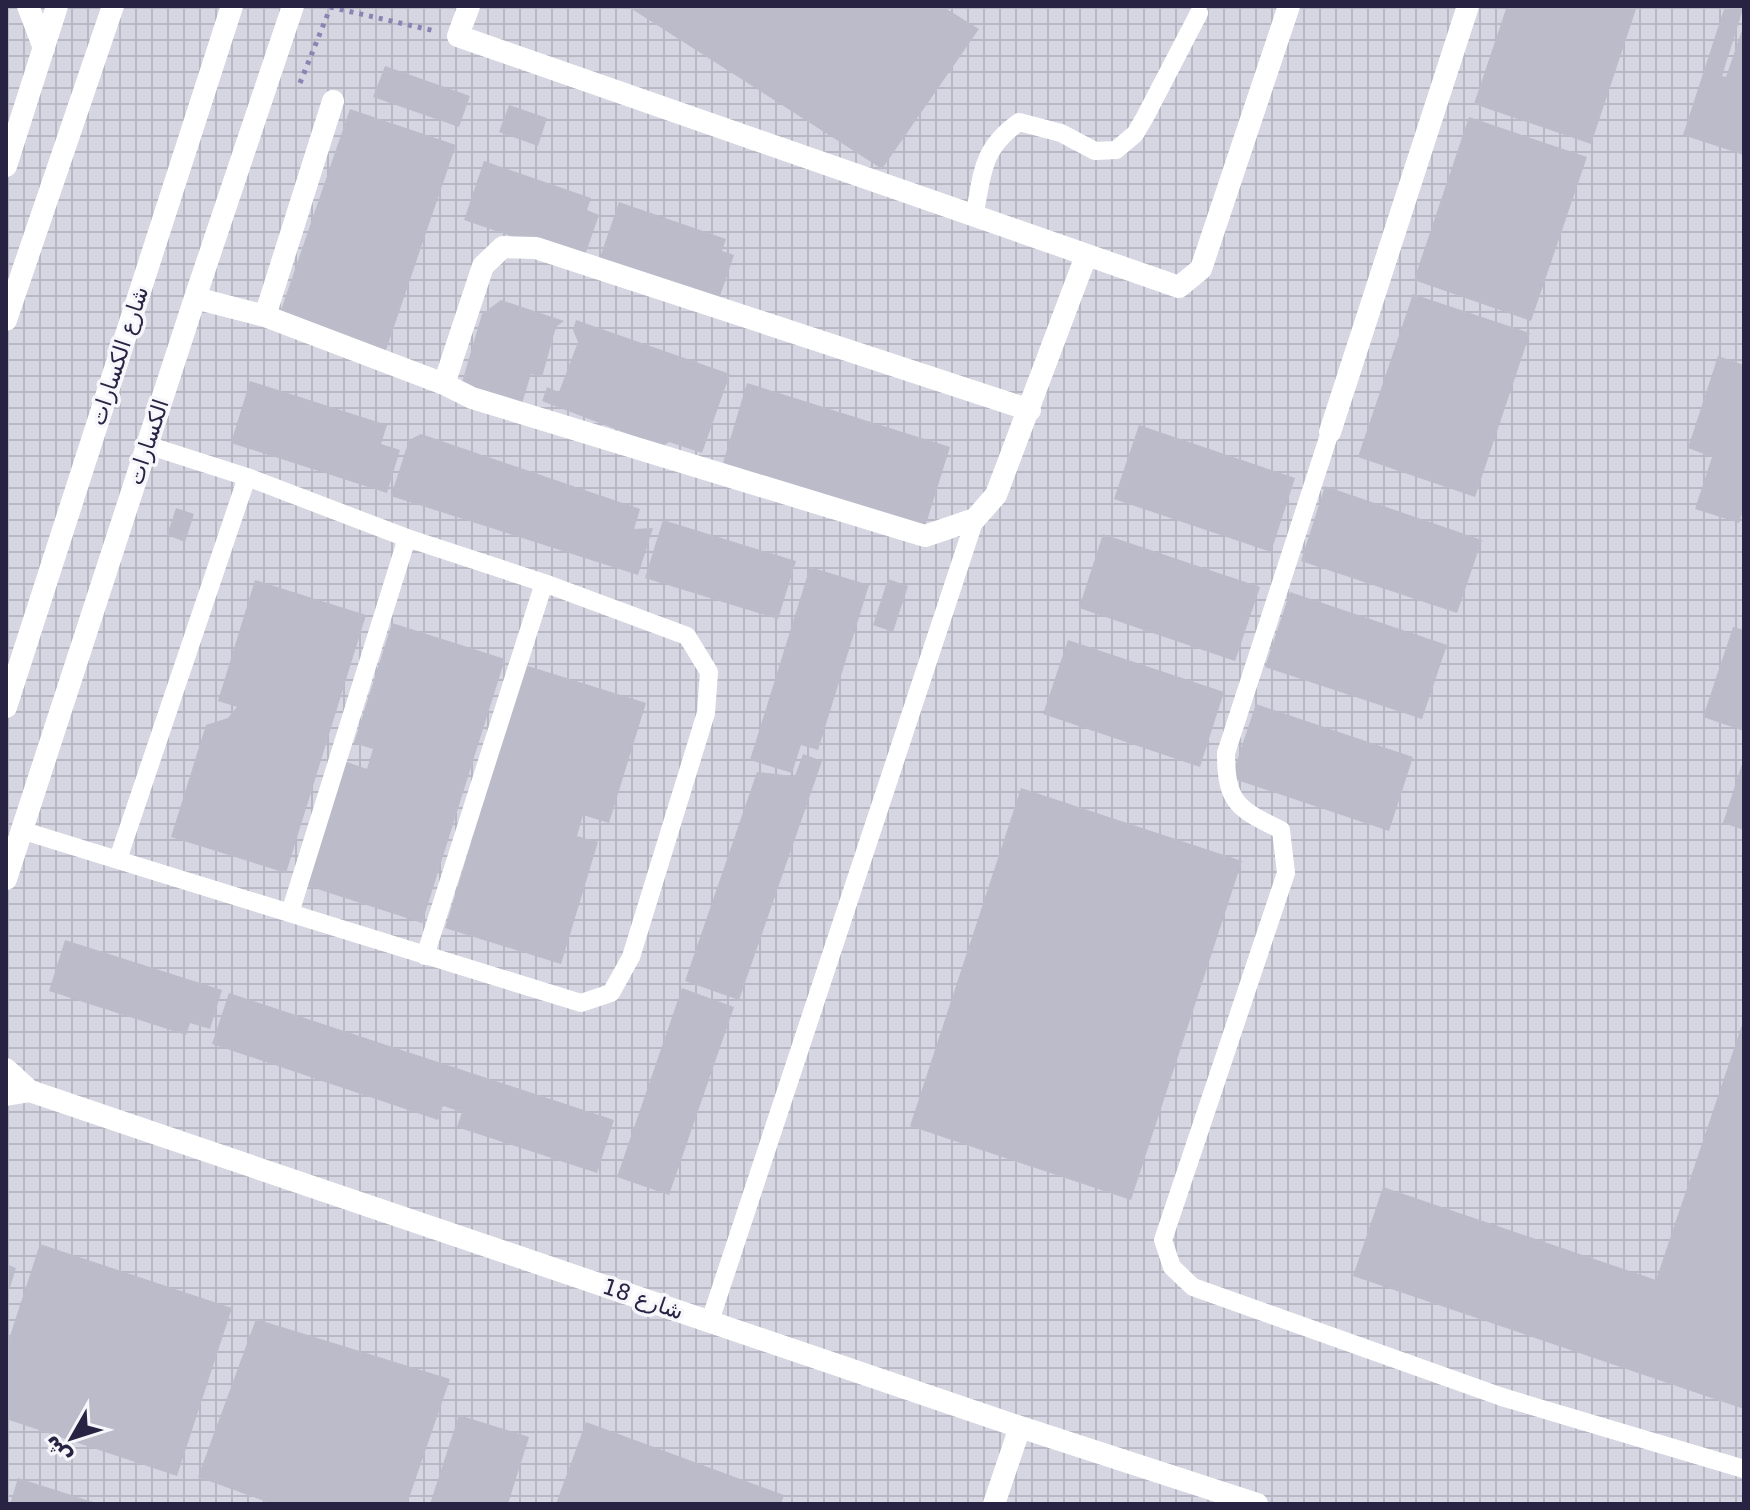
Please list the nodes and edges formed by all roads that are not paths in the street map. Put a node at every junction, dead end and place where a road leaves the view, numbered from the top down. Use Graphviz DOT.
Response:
graph roads {
  1 [pos="28,6"];
  2 [pos="57,6"];
  3 [pos="113,6"];
  4 [pos="232,6"];
  5 [pos="293,6"];
  6 [pos="469,6"];
  7 [pos="1289,6"];
  8 [pos="1468,6"];
  9 [pos="1199,13"];
  10 [pos="44,48"];
  11 [pos="333,101"];
  12 [pos="6,166"];
  13 [pos="974,217"];
  14 [pos="1086,256"];
  15 [pos="195,298"];
  16 [pos="265,316"];
  17 [pos="6,320"];
  18 [pos="444,384"];
  19 [pos="1030,410"];
  20 [pos="1330,432"];
  21 [pos="147,445"];
  22 [pos="247,477"];
  23 [pos="975,519"];
  24 [pos="407,538"];
  25 [pos="544,583"];
  26 [pos="6,707"];
  27 [pos="24,831"];
  28 [pos="118,859"];
  29 [pos="6,879"];
  30 [pos="290,913"];
  31 [pos="425,956"];
  32 [pos="6,1069"];
  33 [pos="30,1091"];
  34 [pos="6,1095"];
  35 [pos="710,1321"];
  36 [pos="1020,1427"];
  37 [pos="1744,1469"];
  38 [pos="994,1504"];
  39 [pos="1257,1504"];
  1 -- 10 [label="street"];
  2 -- 10 [label="street"];
  3 -- 17 [label="street"];
  4 -- 26 [label="street, شارع الكسارات"];
  5 -- 15 [label="street, الكسارات"];
  6 -- 13 [label="street"];
  7 -- 14 [label="street"];
  8 -- 20 [label="street"];
  9 -- 13 [label="lane"];
  10 -- 12 [label="street"];
  11 -- 16 [label="street"];
  13 -- 14 [label="street"];
  14 -- 19 [label="street"];
  15 -- 16 [label="street"];
  15 -- 21 [label="street, الكسارات"];
  16 -- 18 [label="street"];
  18 -- 19 [label="street"];
  18 -- 23 [label="street"];
  19 -- 23 [label="street"];
  20 -- 37 [label="lane"];
  21 -- 22 [label="lane"];
  21 -- 27 [label="street, الكسارات"];
  22 -- 24 [label="lane"];
  22 -- 28 [label="lane"];
  23 -- 35 [label="lane"];
  24 -- 25 [label="lane"];
  24 -- 30 [label="lane"];
  25 -- 31 [label="lane"];
  25 -- 31 [label="lane"];
  27 -- 28 [label="lane"];
  27 -- 29 [label="street, الكسارات"];
  28 -- 30 [label="lane"];
  30 -- 31 [label="lane"];
  32 -- 33 [label="street, شارع 18"];
  33 -- 34 [label="street, شارع 18"];
  33 -- 35 [label="street, شارع 18"];
  35 -- 36 [label="street, شارع 18"];
  36 -- 38 [label="street"];
  36 -- 39 [label="street, شارع 18"];
}
